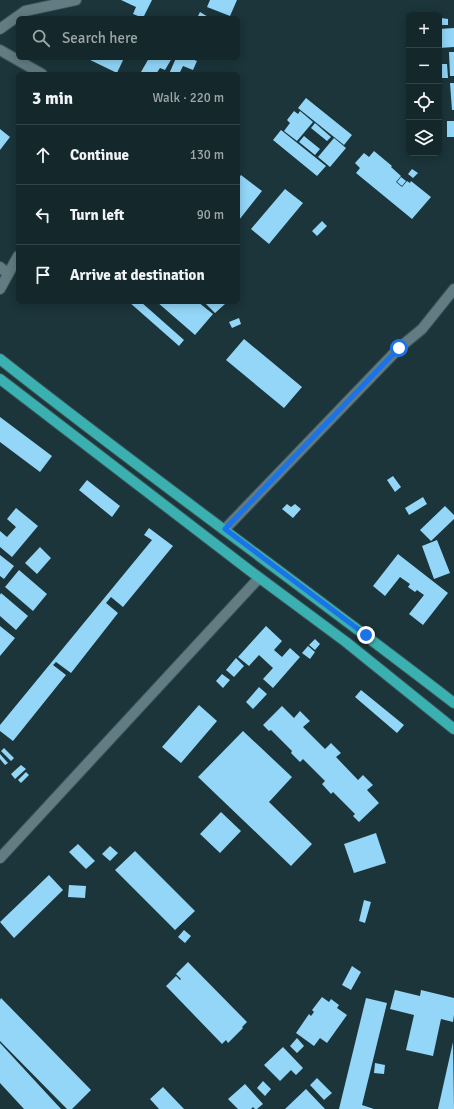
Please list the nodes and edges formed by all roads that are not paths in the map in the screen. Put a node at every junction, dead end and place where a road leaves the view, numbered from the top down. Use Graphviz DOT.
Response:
graph roads {
  1 [pos="76,0"];
  2 [pos="18,16"];
  3 [pos="16,17"];
  4 [pos="0,29"];
  5 [pos="0,50"];
  6 [pos="16,59"];
  7 [pos="18,60"];
  8 [pos="38,72"];
  9 [pos="16,260"];
  10 [pos="0,267"];
  11 [pos="8,274"];
  12 [pos="0,288"];
  13 [pos="454,289"];
  14 [pos="0,359"];
  15 [pos="0,379"];
  16 [pos="225,529"];
  17 [pos="259,578"];
  18 [pos="454,703"];
  19 [pos="454,729"];
  20 [pos="0,858"];
  1 -- 2 [label="street"];
  3 -- 4 [label="street"];
  5 -- 6 [label="street"];
  7 -- 8 [label="street"];
  9 -- 11 [label="street"];
  10 -- 11 [label="street"];
  11 -- 12 [label="street"];
  13 -- 16 [label="street"];
  14 -- 16 [label="main road"];
  15 -- 17 [label="main road"];
  16 -- 18 [label="main road"];
  17 -- 19 [label="main road"];
  17 -- 20 [label="street"];
}
